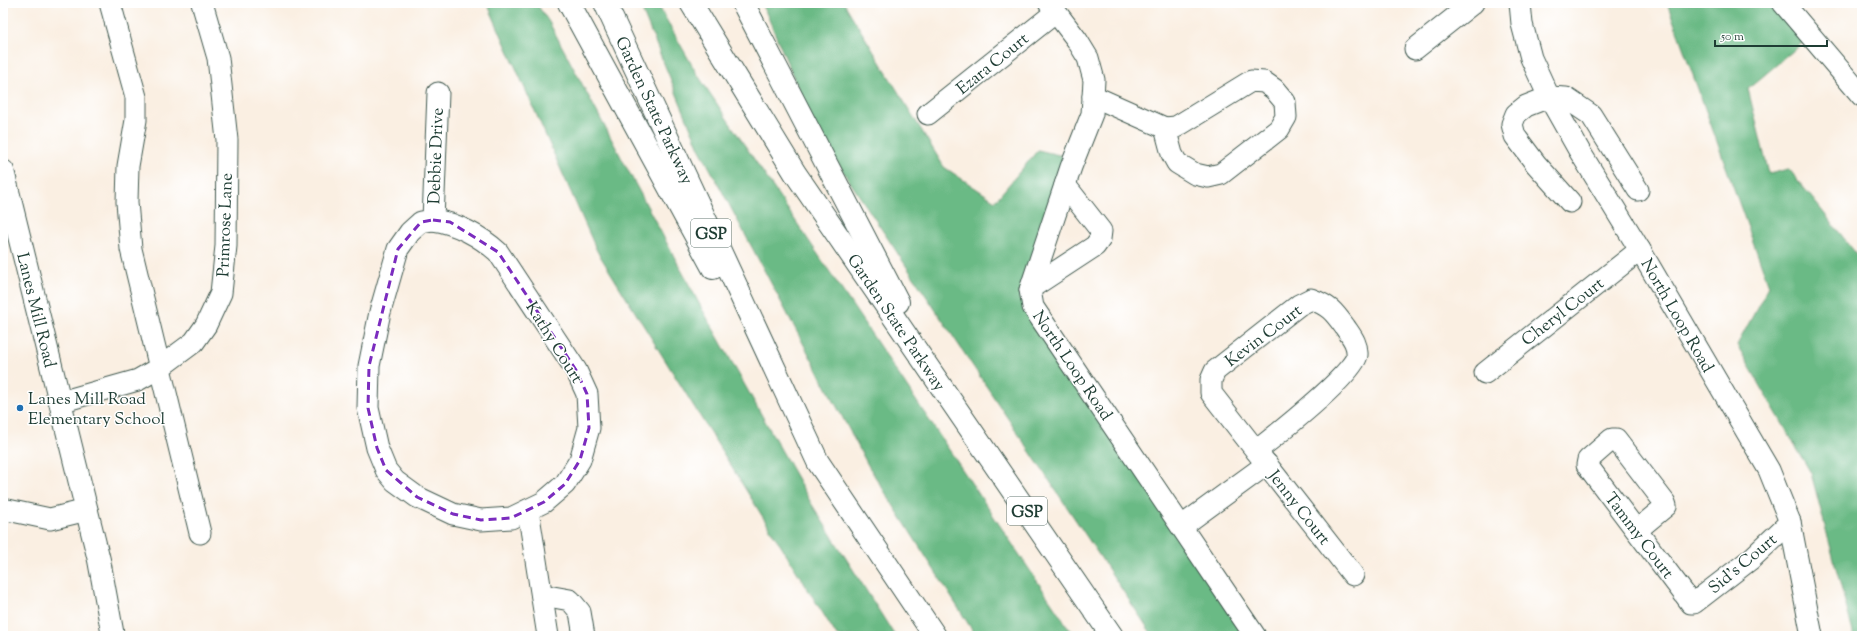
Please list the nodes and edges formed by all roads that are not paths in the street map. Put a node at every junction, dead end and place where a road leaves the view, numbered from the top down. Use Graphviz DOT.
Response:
graph roads {
  1 [pos="110,3"];
  2 [pos="202,3"];
  3 [pos="570,3"];
  4 [pos="605,3"];
  5 [pos="691,3"];
  6 [pos="742,3"];
  7 [pos="1473,3"];
  8 [pos="1520,3"];
  9 [pos="1783,3"];
  10 [pos="1052,7"];
  11 [pos="1415,49"];
  12 [pos="438,93"];
  13 [pos="1093,96"];
  14 [pos="1862,96"];
  15 [pos="1549,97"];
  16 [pos="928,114"];
  17 [pos="1165,128"];
  18 [pos="3,171"];
  19 [pos="1065,185"];
  20 [pos="1638,190"];
  21 [pos="1570,202"];
  22 [pos="433,220"];
  23 [pos="1640,250"];
  24 [pos="1030,290"];
  25 [pos="159,368"];
  26 [pos="1485,373"];
  27 [pos="941,386"];
  28 [pos="60,402"];
  29 [pos="1262,458"];
  30 [pos="818,462"];
  31 [pos="3,509"];
  32 [pos="87,510"];
  33 [pos="528,510"];
  34 [pos="1790,522"];
  35 [pos="1182,526"];
  36 [pos="1637,530"];
  37 [pos="200,533"];
  38 [pos="1353,575"];
  39 [pos="542,595"];
  40 [pos="1694,603"];
  41 [pos="113,636"];
  42 [pos="548,636"];
  43 [pos="584,636"];
  44 [pos="935,636"];
  45 [pos="1112,636"];
  46 [pos="1256,636"];
  47 [pos="1812,636"];
  1 -- 25 [label="street"];
  2 -- 25 [label="street, Primrose Lane"];
  3 -- 30 [label="main road"];
  4 -- 30 [label="main road, Garden State Parkway / GSP"];
  5 -- 27 [label="main road, Garden State Parkway / GSP"];
  6 -- 27 [label="main road"];
  7 -- 11 [label="street"];
  8 -- 15 [label="street, North Loop Road"];
  9 -- 14 [label="street"];
  10 -- 13 [label="street, North Loop Road"];
  10 -- 16 [label="street, Ezara Court"];
  12 -- 22 [label="street, Debbie Drive"];
  13 -- 17 [label="street"];
  13 -- 19 [label="street, North Loop Road"];
  15 -- 20 [label="street"];
  15 -- 21 [label="street"];
  15 -- 23 [label="street, North Loop Road"];
  17 -- 17 [label="street"];
  18 -- 28 [label="main road, Lanes Mill Road"];
  19 -- 24 [label="street, North Loop Road"];
  19 -- 24 [label="street"];
  22 -- 33 [label="street, Kathy Court"];
  22 -- 33 [label="street, Kathy Court"];
  23 -- 26 [label="street, Cheryl Court"];
  23 -- 34 [label="street, North Loop Road"];
  24 -- 35 [label="street, North Loop Road"];
  25 -- 28 [label="street, Primrose Lane"];
  25 -- 37 [label="street"];
  27 -- 45 [label="main road, Garden State Parkway / GSP"];
  28 -- 32 [label="main road, Lanes Mill Road"];
  29 -- 29 [label="street, Kevin Court"];
  29 -- 35 [label="street, Jenny Court"];
  29 -- 38 [label="street, Jenny Court"];
  30 -- 44 [label="main road, Garden State Parkway / GSP"];
  31 -- 32 [label="street"];
  32 -- 41 [label="main road, Lanes Mill Road"];
  33 -- 39 [label="street"];
  34 -- 40 [label="street, Sid's Court"];
  34 -- 47 [label="street, North Loop Road"];
  35 -- 46 [label="street, North Loop Road"];
  36 -- 36 [label="street, Tammy Court"];
  36 -- 40 [label="street, Tammy Court"];
  39 -- 42 [label="street"];
  39 -- 43 [label="street"];
}
